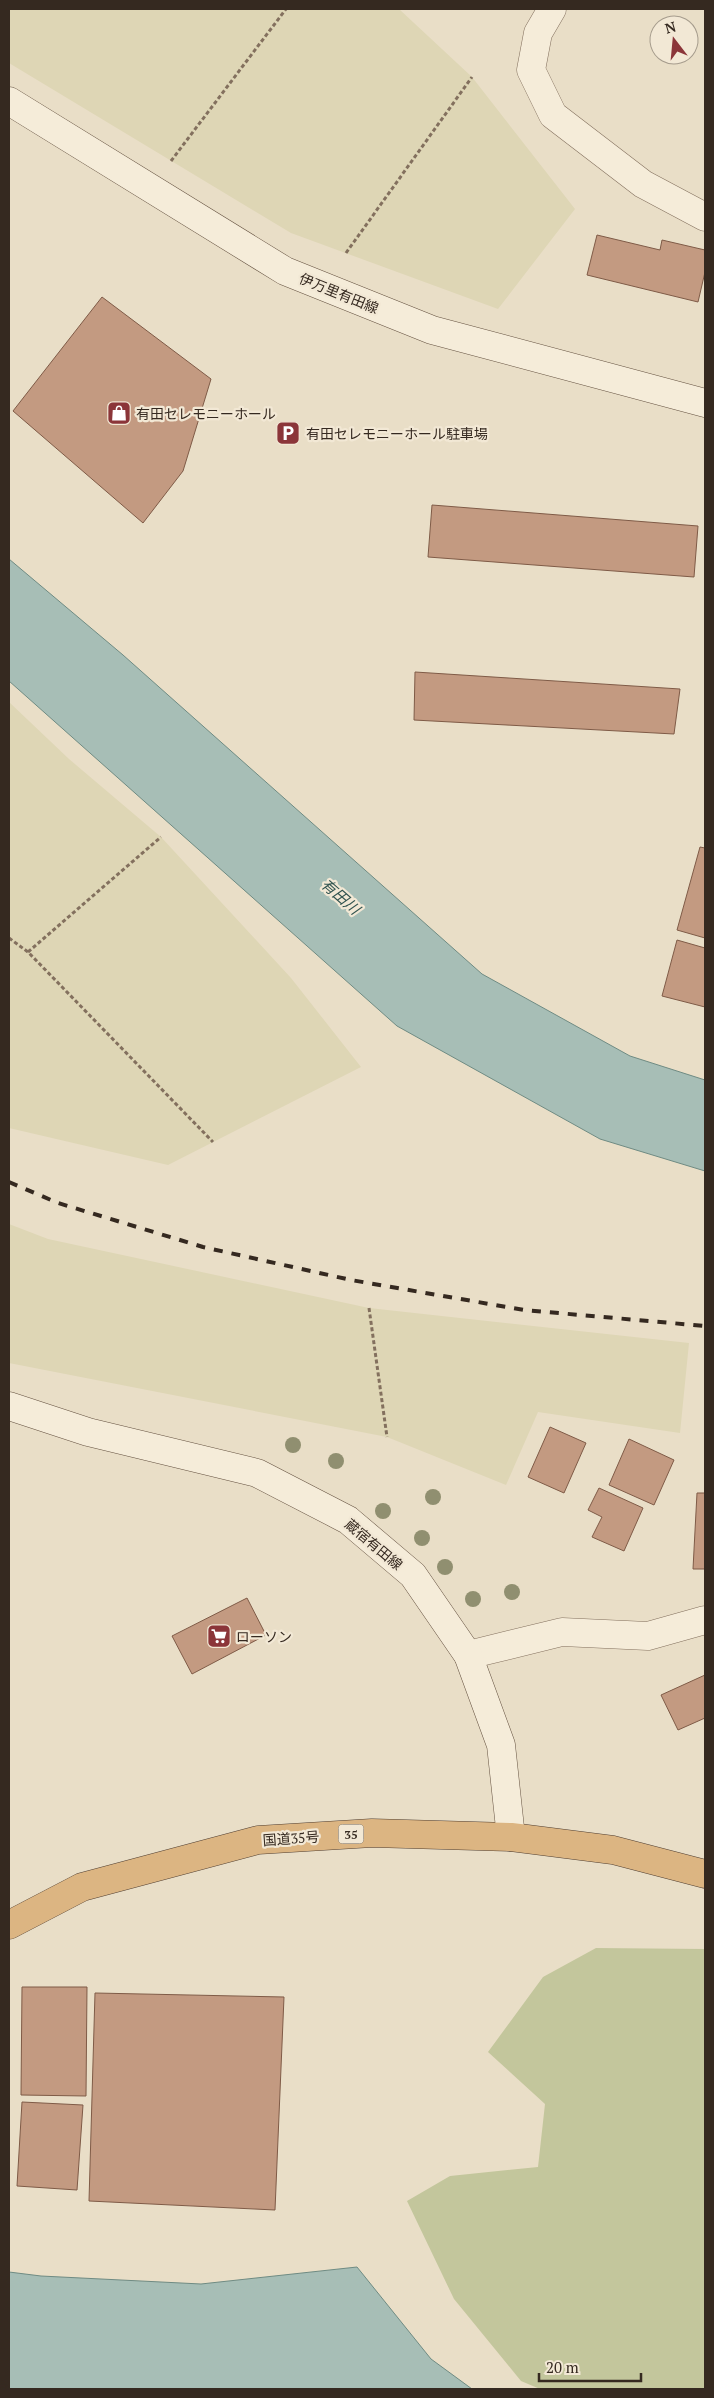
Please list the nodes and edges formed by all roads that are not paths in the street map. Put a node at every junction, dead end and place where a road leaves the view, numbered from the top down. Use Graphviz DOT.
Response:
graph roads {
  1 [pos="552,9"];
  2 [pos="9,101"];
  3 [pos="705,216"];
  4 [pos="705,403"];
  5 [pos="9,1406"];
  6 [pos="705,1620"];
  7 [pos="468,1654"];
  8 [pos="510,1837"];
  9 [pos="705,1874"];
  10 [pos="9,1925"];
  1 -- 3 [label="main road"];
  2 -- 4 [label="main road, 伊万里有田線"];
  5 -- 7 [label="main road, 蔵宿有田線"];
  6 -- 7 [label="main road"];
  7 -- 8 [label="main road, 蔵宿有田線"];
  8 -- 9 [label="highway, 国道35号 / 35"];
  8 -- 10 [label="highway, 国道35号 / 35"];
}
